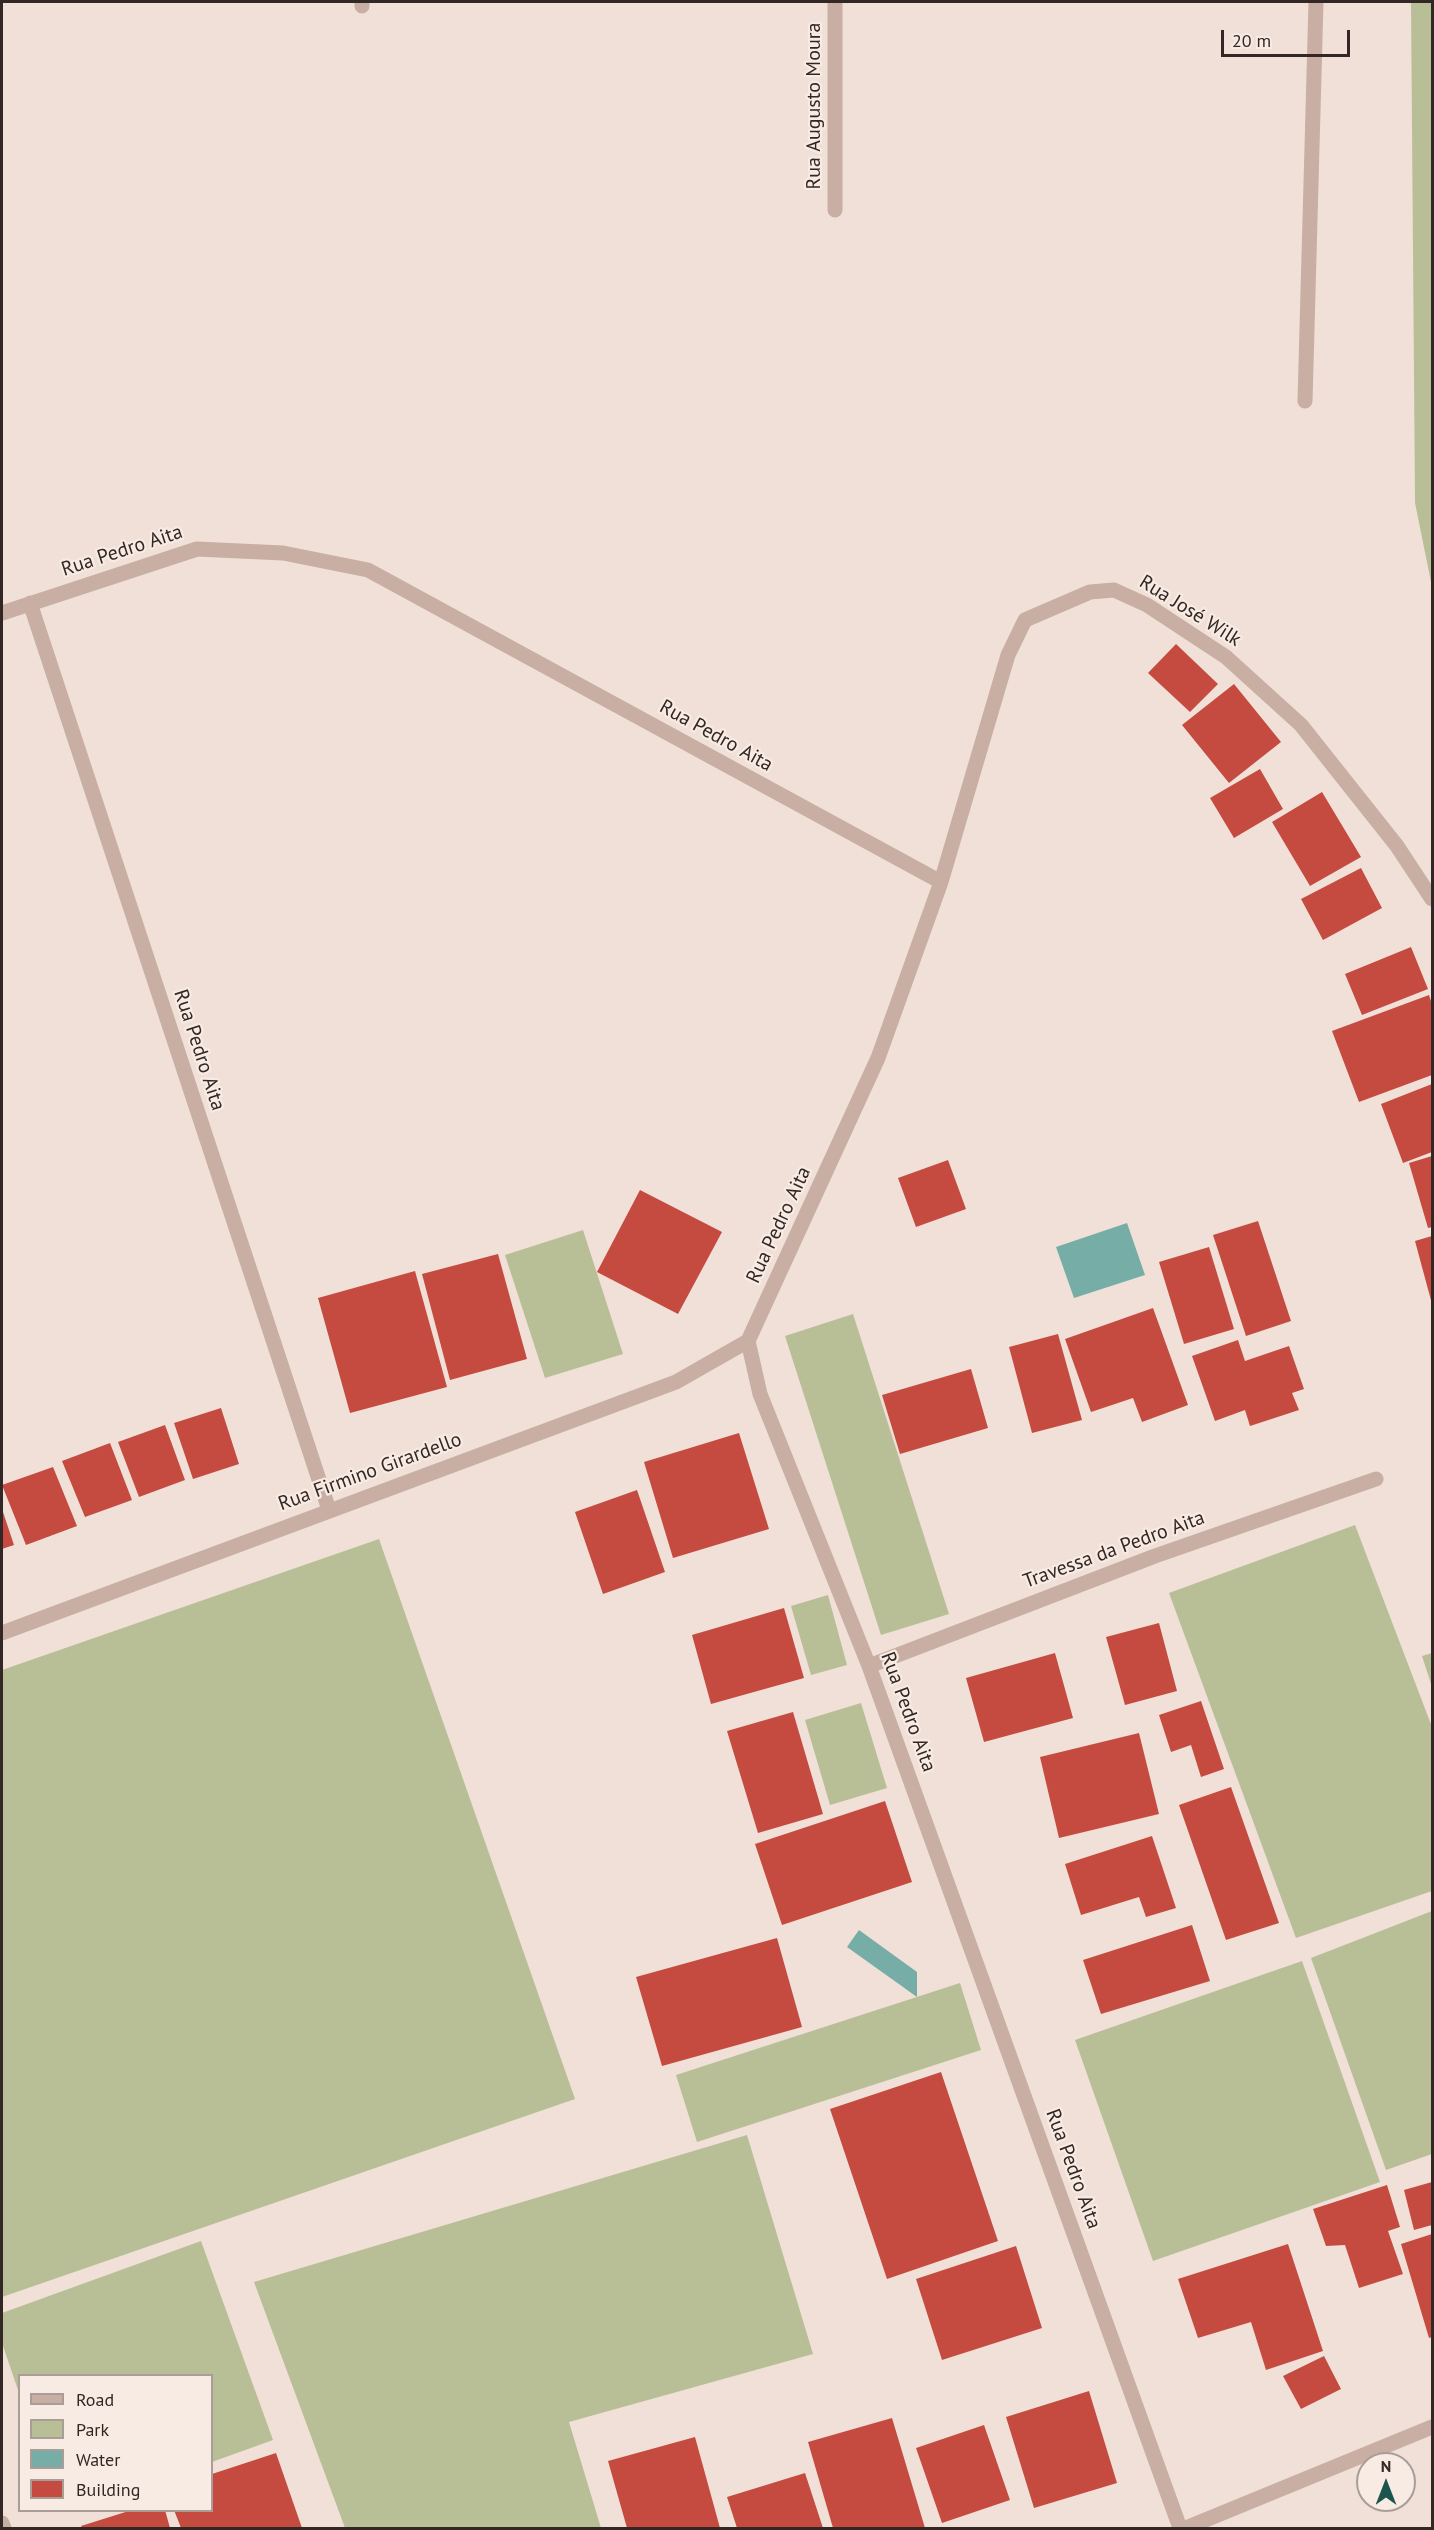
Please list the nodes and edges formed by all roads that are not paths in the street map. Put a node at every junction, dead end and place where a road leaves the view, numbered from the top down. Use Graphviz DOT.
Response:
graph roads {
  1 [pos="835,2"];
  2 [pos="1316,2"];
  3 [pos="835,210"];
  4 [pos="1305,401"];
  5 [pos="30,603"];
  6 [pos="2,614"];
  7 [pos="941,882"];
  8 [pos="1432,899"];
  9 [pos="748,1341"];
  10 [pos="1376,1479"];
  11 [pos="329,1510"];
  12 [pos="2,1633"];
  13 [pos="869,1666"];
  14 [pos="1432,2427"];
  15 [pos="2,2523"];
  16 [pos="4,2529"];
  17 [pos="1179,2529"];
  18 [pos="1186,2529"];
  1 -- 3 [label="street, Rua Augusto Moura"];
  2 -- 4 [label="street"];
  5 -- 6 [label="street, Rua Pedro Aita"];
  5 -- 7 [label="street, Rua Pedro Aita"];
  5 -- 11 [label="street, Rua Pedro Aita"];
  7 -- 8 [label="street, Rua José Wilk"];
  7 -- 9 [label="street, Rua Pedro Aita"];
  9 -- 11 [label="street, Rua Firmino Girardello"];
  9 -- 13 [label="street, Rua Pedro Aita"];
  10 -- 13 [label="street, Travessa da Pedro Aita"];
  11 -- 12 [label="street, Rua Firmino Girardello"];
  13 -- 17 [label="street, Rua Pedro Aita"];
  14 -- 18 [label="street"];
  15 -- 16 [label="street"];
}
